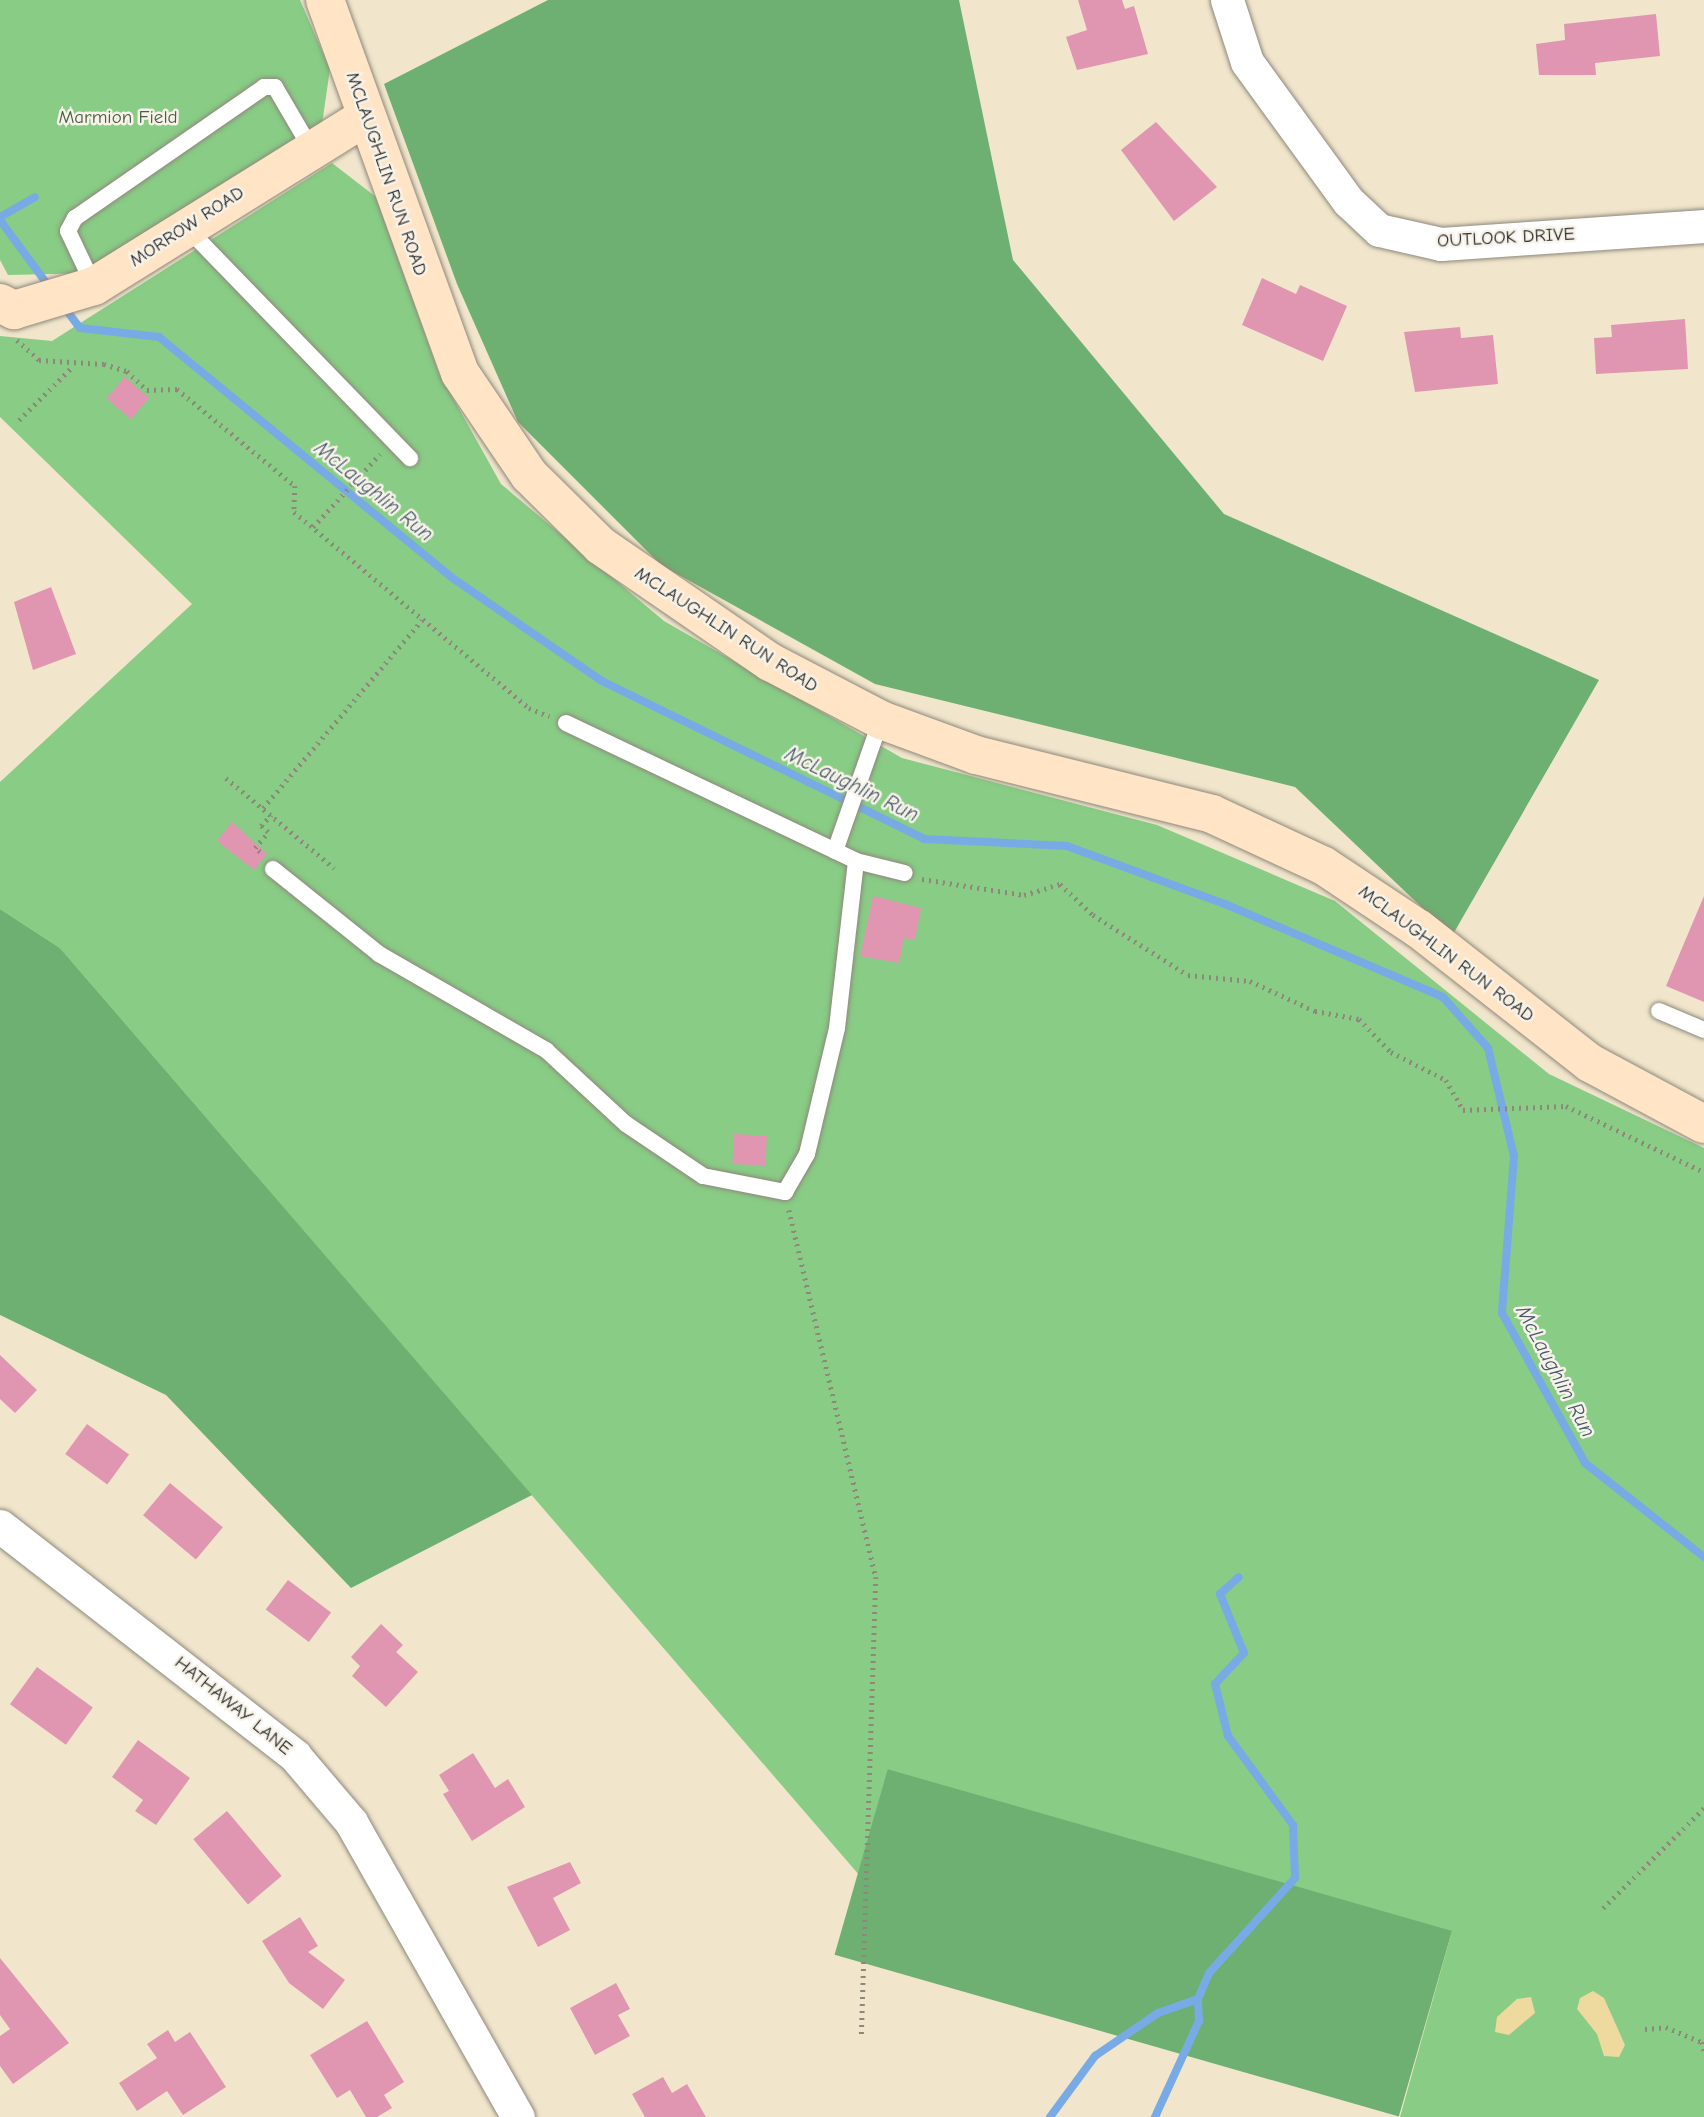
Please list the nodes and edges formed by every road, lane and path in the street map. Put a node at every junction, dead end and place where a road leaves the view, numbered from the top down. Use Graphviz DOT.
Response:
graph roads {
  1 [pos="325,0"];
  2 [pos="1227,0"];
  3 [pos="365,117"];
  4 [pos="310,147"];
  5 [pos="1704,226"];
  6 [pos="186,227"];
  7 [pos="86,289"];
  8 [pos="15,306"];
  9 [pos="74,366"];
  10 [pos="19,420"];
  11 [pos="410,458"];
  12 [pos="367,465"];
  13 [pos="312,528"];
  14 [pos="422,620"];
  15 [pos="881,720"];
  16 [pos="566,723"];
  17 [pos="226,778"];
  18 [pos="262,808"];
  19 [pos="271,815"];
  20 [pos="255,848"];
  21 [pos="835,851"];
  22 [pos="856,861"];
  23 [pos="334,868"];
  24 [pos="272,870"];
  25 [pos="905,873"];
  26 [pos="1660,1011"];
  27 [pos="1704,1030"];
  28 [pos="1704,1124"];
  29 [pos="1704,1172"];
  30 [pos="785,1192"];
  31 [pos="0,1526"];
  32 [pos="1704,1808"];
  33 [pos="1603,1908"];
  34 [pos="1645,2029"];
  35 [pos="862,2035"];
  36 [pos="1704,2051"];
  37 [pos="518,2117"];
  1 -- 3 [label="main road, MCLAUGHLIN RUN ROAD"];
  2 -- 5 [label="street, OUTLOOK DRIVE"];
  3 -- 4 [label="main road, MORROW ROAD"];
  3 -- 15 [label="main road, MCLAUGHLIN RUN ROAD"];
  4 -- 6 [label="main road, MORROW ROAD"];
  4 -- 7 [label="lane"];
  6 -- 7 [label="main road, MORROW ROAD"];
  6 -- 11 [label="lane"];
  7 -- 8 [label="main road, MORROW ROAD"];
  8 -- 9 [label="path"];
  9 -- 10 [label="path"];
  9 -- 13 [label="path"];
  12 -- 13 [label="path"];
  13 -- 14 [label="path"];
  14 -- 16 [label="path"];
  14 -- 18 [label="path"];
  15 -- 21 [label="lane"];
  15 -- 28 [label="main road, MCLAUGHLIN RUN ROAD"];
  16 -- 21 [label="lane"];
  17 -- 18 [label="path"];
  18 -- 19 [label="path"];
  19 -- 20 [label="path"];
  19 -- 23 [label="path"];
  21 -- 22 [label="lane"];
  22 -- 25 [label="lane"];
  22 -- 30 [label="lane"];
  24 -- 30 [label="lane"];
  25 -- 29 [label="path"];
  26 -- 27 [label="lane"];
  30 -- 35 [label="path"];
  31 -- 37 [label="street, HATHAWAY LANE"];
  32 -- 33 [label="path"];
  34 -- 36 [label="path"];
}
